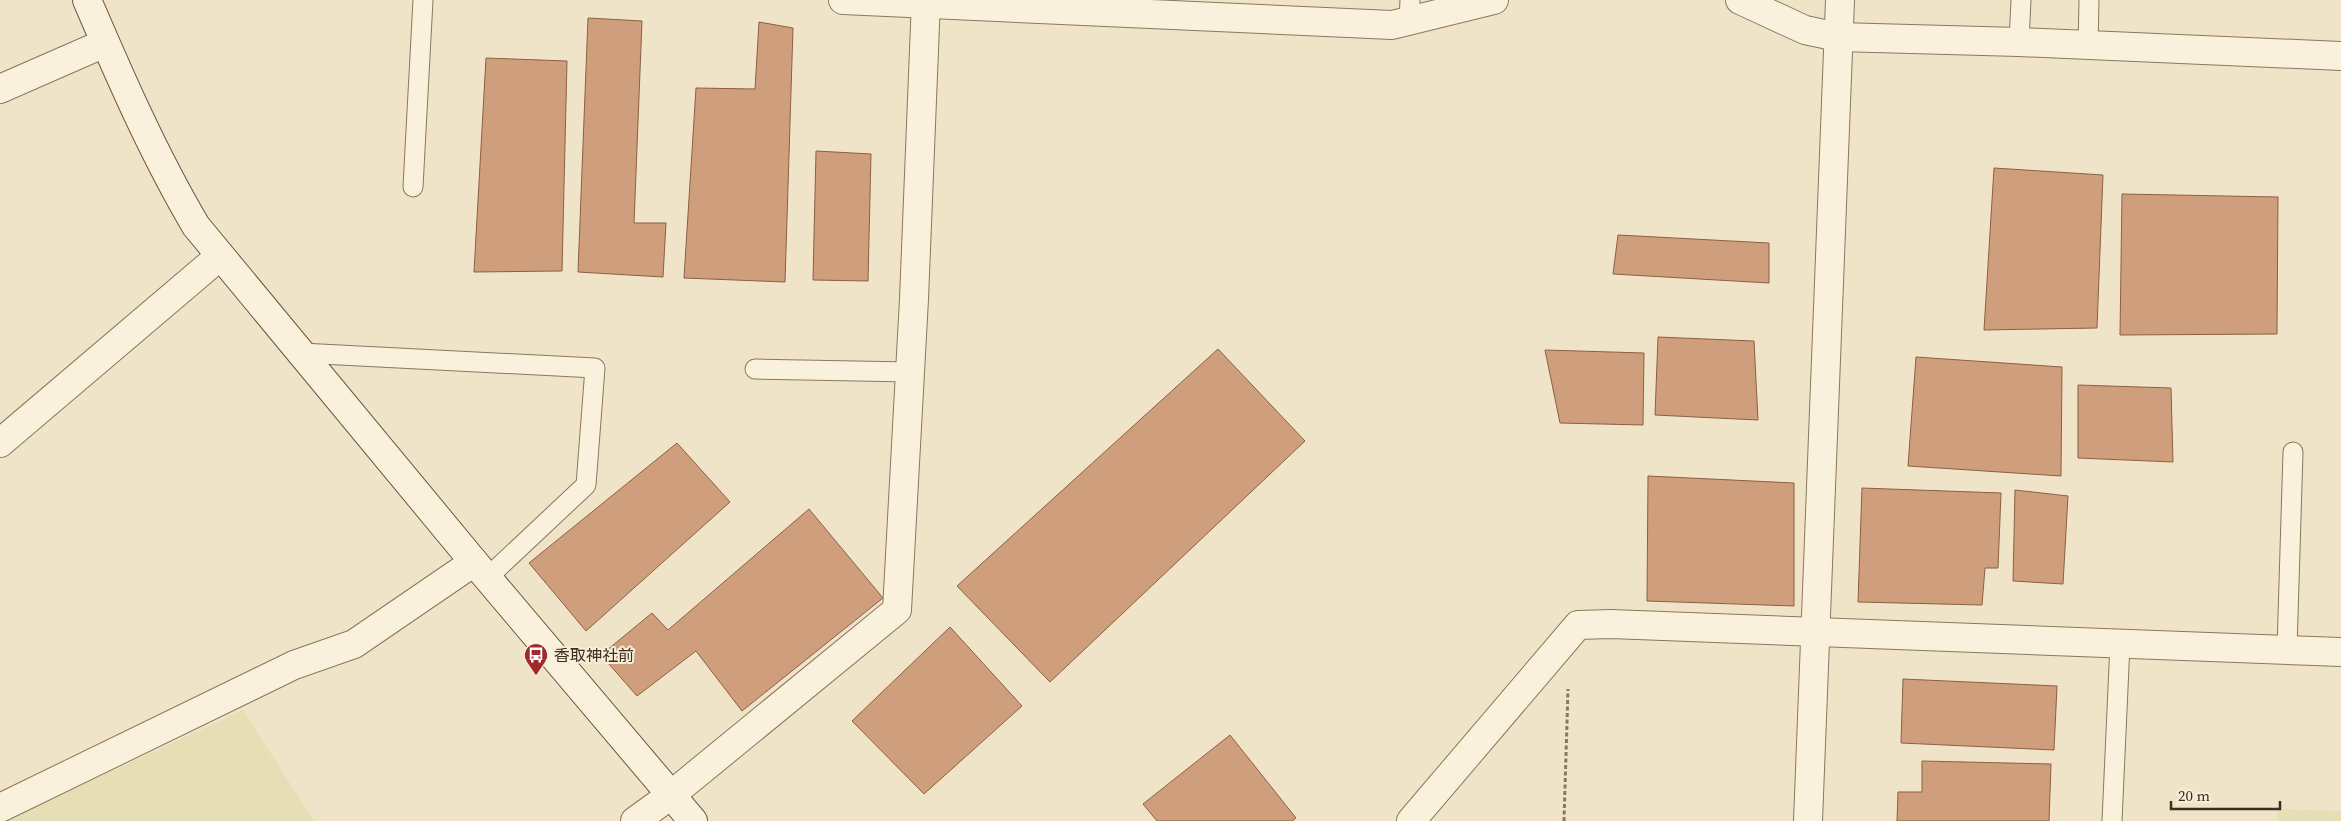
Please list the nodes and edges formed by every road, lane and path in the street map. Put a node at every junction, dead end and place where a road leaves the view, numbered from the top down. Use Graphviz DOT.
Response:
graph roads {
  1 [pos="87,0"];
  2 [pos="423,0"];
  3 [pos="843,0"];
  4 [pos="1494,0"];
  5 [pos="1740,0"];
  6 [pos="1840,0"];
  7 [pos="2021,0"];
  8 [pos="2089,0"];
  9 [pos="925,2"];
  10 [pos="1409,10"];
  11 [pos="1838,37"];
  12 [pos="2019,42"];
  13 [pos="106,43"];
  14 [pos="2088,45"];
  15 [pos="2341,56"];
  16 [pos="0,90"];
  17 [pos="412,187"];
  18 [pos="220,256"];
  19 [pos="301,354"];
  20 [pos="754,369"];
  21 [pos="910,372"];
  22 [pos="0,443"];
  23 [pos="2293,452"];
  24 [pos="480,570"];
  25 [pos="1815,631"];
  26 [pos="2120,644"];
  27 [pos="2287,649"];
  28 [pos="2341,652"];
  29 [pos="1568,688"];
  30 [pos="671,795"];
  31 [pos="0,808"];
  32 [pos="635,821"];
  33 [pos="694,821"];
  34 [pos="1411,821"];
  35 [pos="1564,821"];
  36 [pos="1808,821"];
  37 [pos="2112,821"];
  1 -- 13 [label="street"];
  2 -- 17 [label="lane"];
  3 -- 9 [label="street"];
  4 -- 10 [label="street"];
  5 -- 11 [label="street"];
  6 -- 11 [label="street"];
  7 -- 12 [label="lane"];
  8 -- 14 [label="lane"];
  9 -- 10 [label="street"];
  9 -- 21 [label="street"];
  11 -- 12 [label="street"];
  11 -- 25 [label="street"];
  12 -- 14 [label="street"];
  13 -- 16 [label="street"];
  13 -- 18 [label="street"];
  14 -- 15 [label="street"];
  18 -- 19 [label="street"];
  18 -- 22 [label="street"];
  19 -- 24 [label="street"];
  19 -- 24 [label="lane"];
  20 -- 21 [label="lane"];
  21 -- 30 [label="street"];
  23 -- 27 [label="lane"];
  24 -- 30 [label="street"];
  24 -- 31 [label="street"];
  25 -- 26 [label="street"];
  25 -- 34 [label="street"];
  25 -- 36 [label="street"];
  26 -- 27 [label="street"];
  26 -- 37 [label="lane"];
  27 -- 28 [label="street"];
  29 -- 35 [label="path"];
  30 -- 32 [label="street"];
  30 -- 33 [label="street"];
}
